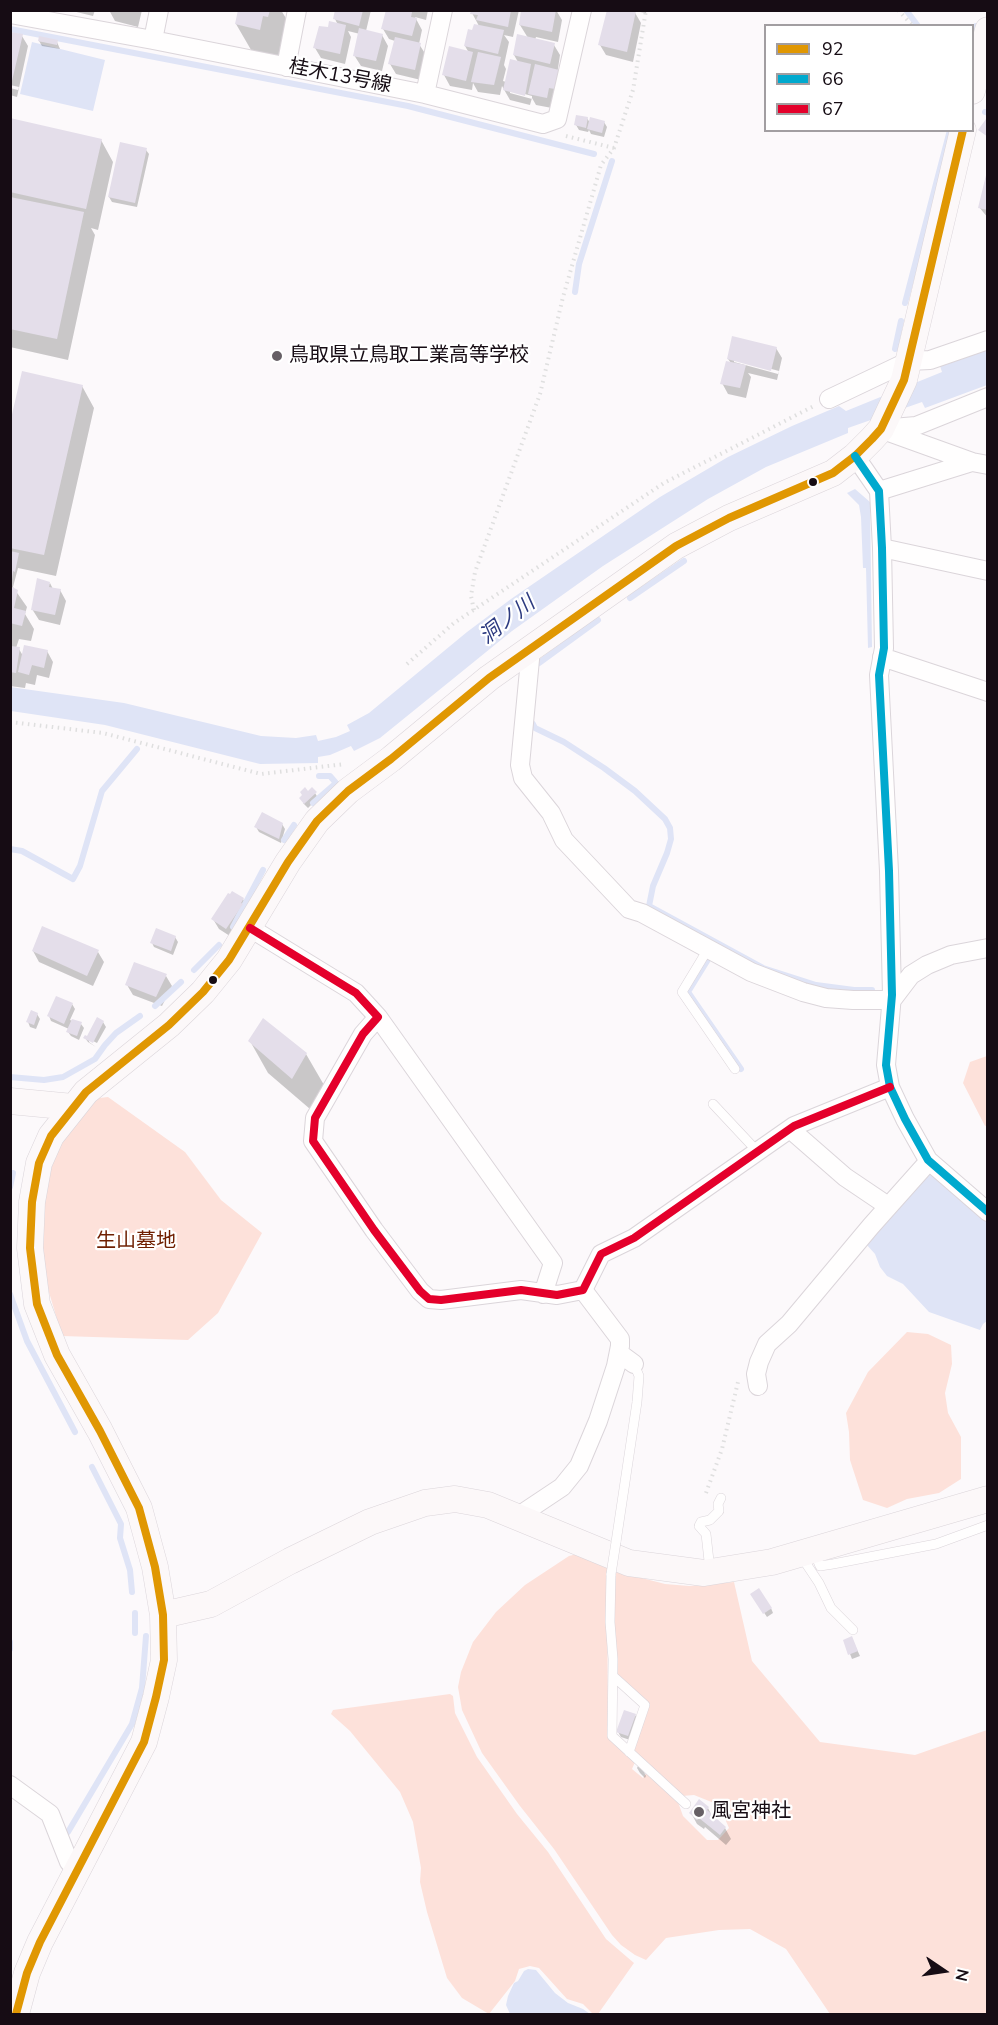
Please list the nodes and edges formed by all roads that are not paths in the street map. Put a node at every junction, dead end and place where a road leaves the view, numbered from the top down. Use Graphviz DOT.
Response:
graph roads {
  1 [pos="159,10"];
  2 [pos="297,10"];
  3 [pos="443,10"];
  4 [pos="582,10"];
  5 [pos="12,13"];
  6 [pos="987,30"];
  7 [pos="153,40"];
  8 [pos="285,67"];
  9 [pos="974,83"];
  10 [pos="425,94"];
  11 [pos="963,132"];
  12 [pos="987,340"];
  13 [pos="906,370"];
  14 [pos="987,397"];
  15 [pos="829,399"];
  16 [pos="869,441"];
  17 [pos="980,463"];
  18 [pos="879,491"];
  19 [pos="882,548"];
  20 [pos="987,571"];
  21 [pos="531,649"];
  22 [pos="882,657"];
  23 [pos="987,692"];
  24 [pos="250,928"];
  25 [pos="987,948"];
  26 [pos="708,949"];
  27 [pos="892,1000"];
  28 [pos="378,1017"];
  29 [pos="735,1070"];
  30 [pos="890,1087"];
  31 [pos="10,1101"];
  32 [pos="713,1104"];
  33 [pos="73,1107"];
  34 [pos="790,1129"];
  35 [pos="757,1151"];
  36 [pos="929,1161"];
  37 [pos="888,1206"];
  38 [pos="987,1212"];
  39 [pos="583,1290"];
  40 [pos="543,1294"];
  41 [pos="619,1353"];
  42 [pos="634,1364"];
  43 [pos="757,1380"];
  44 [pos="722,1498"];
  45 [pos="987,1500"];
  46 [pos="517,1517"];
  47 [pos="987,1525"];
  48 [pos="806,1552"];
  49 [pos="710,1572"];
  50 [pos="163,1616"];
  51 [pos="853,1630"];
  52 [pos="613,1677"];
  53 [pos="629,1752"];
  54 [pos="10,1785"];
  55 [pos="686,1804"];
  56 [pos="78,1869"];
  57 [pos="16,2014"];
  1 -- 7 [label="street"];
  2 -- 8 [label="street"];
  3 -- 10 [label="street"];
  4 -- 10 [label="street, 桂木13号線"];
  5 -- 7 [label="street, 桂木13号線"];
  6 -- 9 [label="main road"];
  7 -- 8 [label="street, 桂木13号線"];
  8 -- 10 [label="street, 桂木13号線"];
  11 -- 13 [label="main road"];
  12 -- 13 [label="street"];
  13 -- 15 [label="street"];
  13 -- 16 [label="main road"];
  14 -- 16 [label="street"];
  16 -- 17 [label="street"];
  16 -- 18 [label="street"];
  16 -- 21 [label="main road"];
  17 -- 18 [label="street"];
  18 -- 19 [label="street"];
  19 -- 20 [label="street"];
  19 -- 22 [label="street"];
  21 -- 24 [label="main road"];
  21 -- 26 [label="street"];
  22 -- 23 [label="street"];
  22 -- 27 [label="street"];
  24 -- 28 [label="street"];
  24 -- 33 [label="main road"];
  25 -- 27 [label="street"];
  26 -- 27 [label="street"];
  26 -- 29 [label="lane"];
  27 -- 30 [label="street"];
  28 -- 40 [label="street"];
  28 -- 40 [label="street"];
  30 -- 34 [label="street"];
  30 -- 36 [label="street"];
  31 -- 33 [label="main road"];
  32 -- 35 [label="lane"];
  33 -- 50 [label="main road"];
  34 -- 35 [label="street"];
  34 -- 37 [label="street"];
  35 -- 39 [label="street"];
  36 -- 37 [label="street"];
  36 -- 38 [label="street"];
  37 -- 43 [label="street"];
  39 -- 40 [label="street"];
  39 -- 41 [label="street"];
  41 -- 42 [label="street"];
  41 -- 46 [label="street"];
  42 -- 52 [label="lane, bridge"];
  44 -- 49 [label="lane"];
  45 -- 48 [label="main road"];
  46 -- 49 [label="main road"];
  46 -- 50 [label="main road"];
  47 -- 48 [label="lane"];
  48 -- 49 [label="main road"];
  48 -- 51 [label="lane"];
  50 -- 56 [label="main road"];
  52 -- 53 [label="lane"];
  52 -- 53 [label="lane"];
  53 -- 55 [label="lane"];
  54 -- 56 [label="street"];
  56 -- 57 [label="main road"];
}
